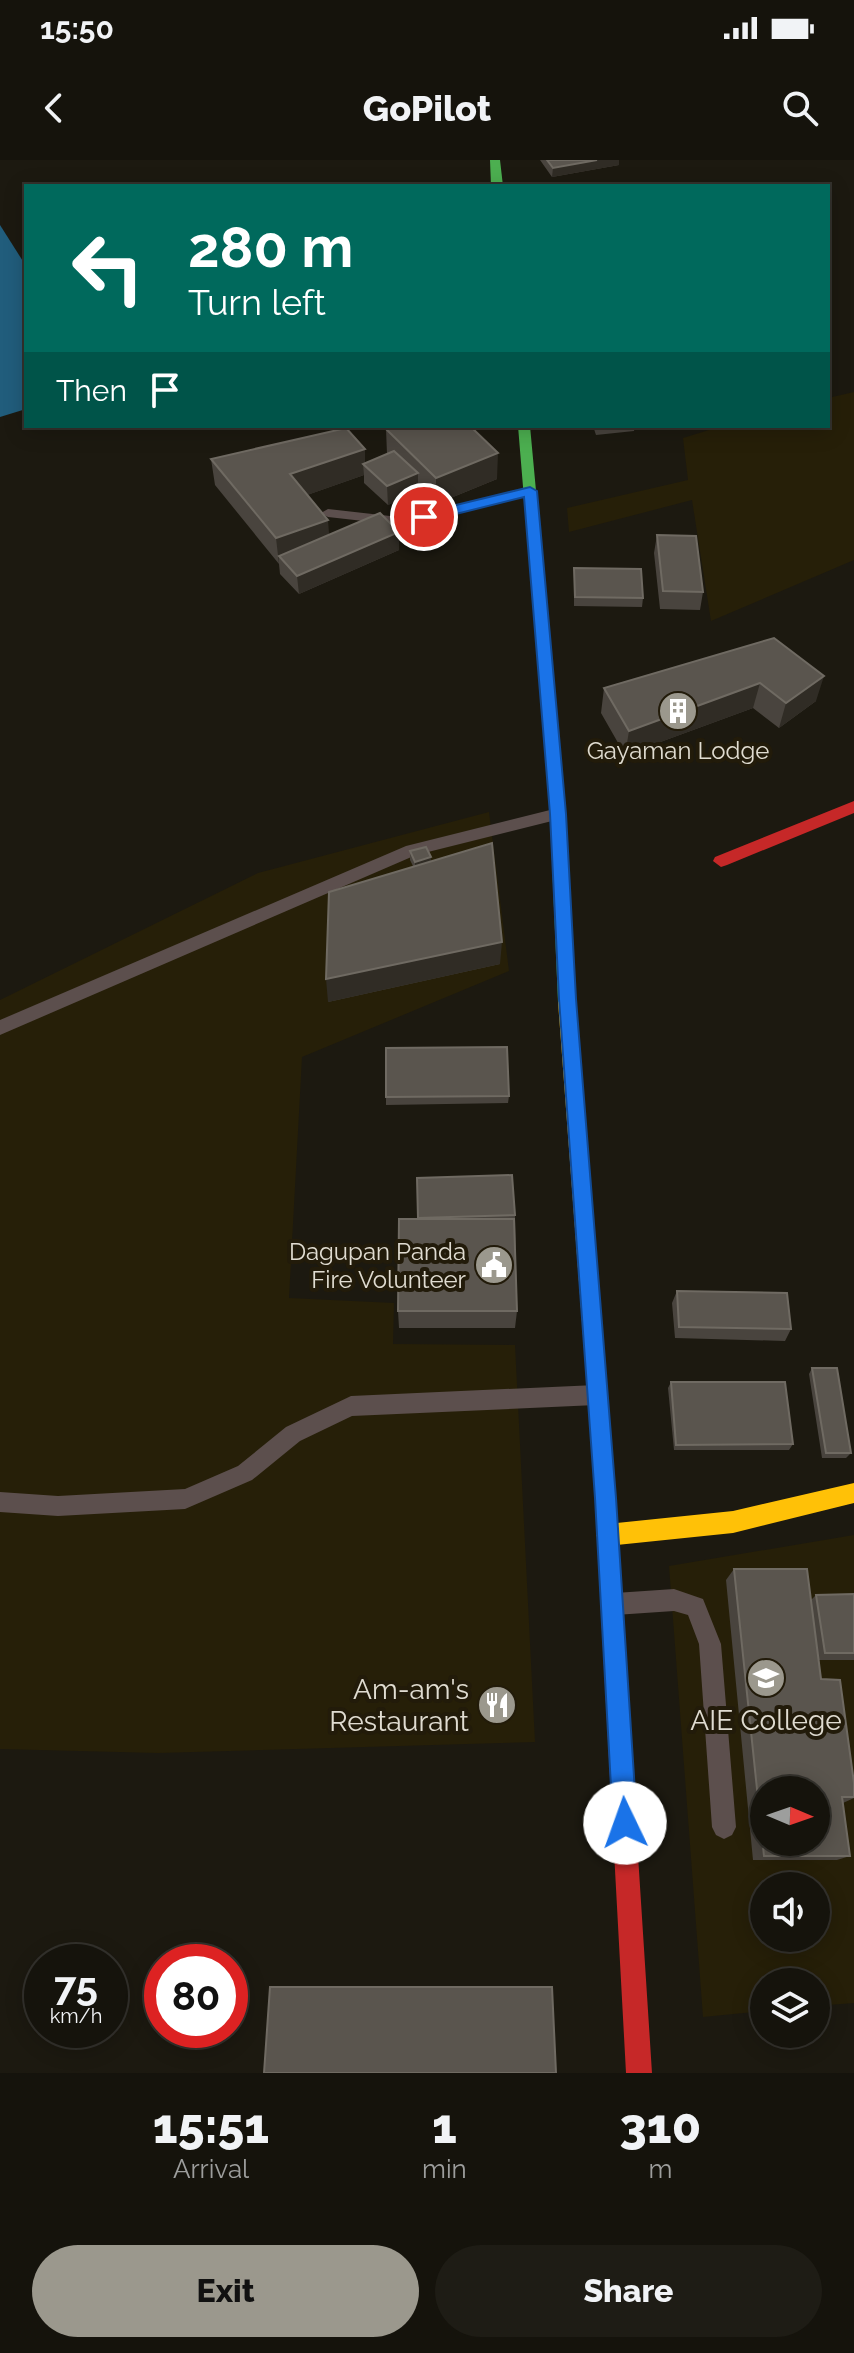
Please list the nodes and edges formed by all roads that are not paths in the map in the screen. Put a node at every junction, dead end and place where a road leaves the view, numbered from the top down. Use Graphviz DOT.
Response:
graph roads {
  1 [pos="495,160"];
  2 [pos="497,184"];
  3 [pos="524,428"];
  4 [pos="530,491"];
  5 [pos="328,513"];
  6 [pos="854,807"];
  7 [pos="558,814"];
  8 [pos="721,861"];
  9 [pos="0,1028"];
  10 [pos="596,1395"];
  11 [pos="854,1493"];
  12 [pos="0,1502"];
  13 [pos="607,1535"];
  14 [pos="612,1604"];
  15 [pos="724,1827"];
  16 [pos="639,2073"];
  1 -- 2 [label="main road"];
  3 -- 4 [label="main road"];
  4 -- 5 [label="lane"];
  4 -- 7 [label="main road"];
  6 -- 8 [label="main road"];
  7 -- 9 [label="lane"];
  7 -- 10 [label="main road"];
  10 -- 12 [label="lane"];
  10 -- 13 [label="main road"];
  11 -- 13 [label="main road"];
  13 -- 14 [label="main road"];
  14 -- 15 [label="lane"];
  14 -- 16 [label="main road"];
}
